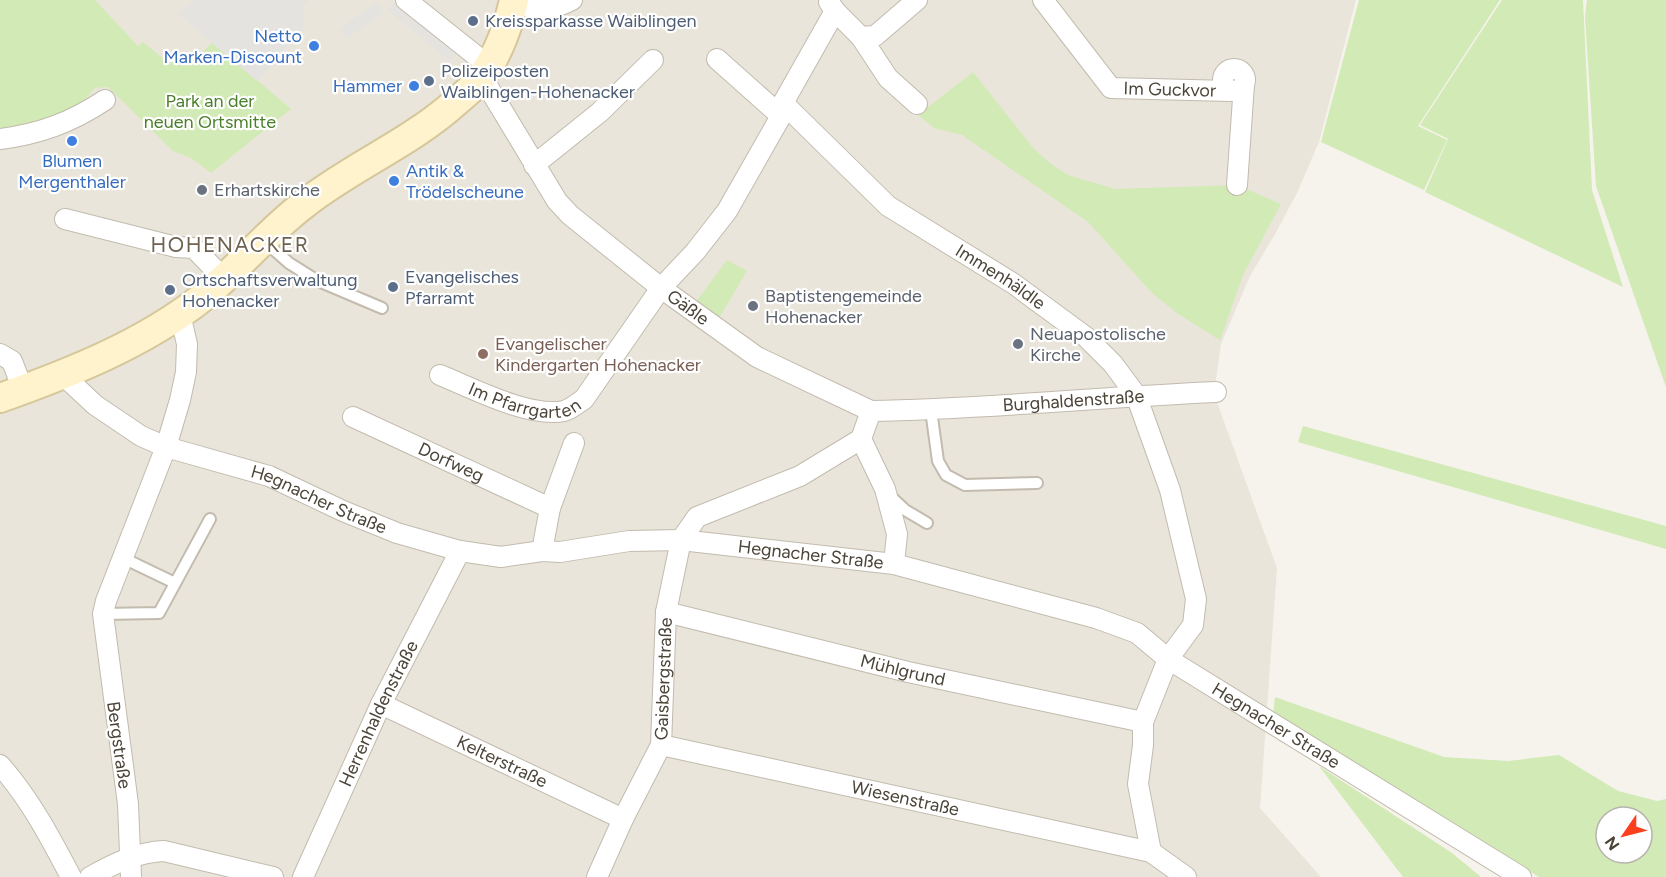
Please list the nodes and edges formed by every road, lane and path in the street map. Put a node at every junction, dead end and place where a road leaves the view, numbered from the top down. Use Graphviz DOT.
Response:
graph roads {
  1 [pos="406,0"];
  2 [pos="572,0"];
  3 [pos="918,0"];
  4 [pos="1043,0"];
  5 [pos="514,2"];
  6 [pos="832,5"];
  7 [pos="861,37"];
  8 [pos="717,59"];
  9 [pos="653,60"];
  10 [pos="485,72"];
  11 [pos="105,100"];
  12 [pos="917,104"];
  13 [pos="782,110"];
  14 [pos="0,139"];
  15 [pos="534,165"];
  16 [pos="1237,185"];
  17 [pos="65,219"];
  18 [pos="263,240"];
  19 [pos="224,278"];
  20 [pos="661,288"];
  21 [pos="382,308"];
  22 [pos="180,314"];
  23 [pos="0,354"];
  24 [pos="62,374"];
  25 [pos="440,375"];
  26 [pos="1216,392"];
  27 [pos="12,394"];
  28 [pos="1136,395"];
  29 [pos="931,410"];
  30 [pos="871,411"];
  31 [pos="352,417"];
  32 [pos="861,439"];
  33 [pos="574,442"];
  34 [pos="166,447"];
  35 [pos="1037,483"];
  36 [pos="885,489"];
  37 [pos="550,508"];
  38 [pos="210,519"];
  39 [pos="927,523"];
  40 [pos="681,540"];
  41 [pos="542,551"];
  42 [pos="460,552"];
  43 [pos="123,558"];
  44 [pos="894,564"];
  45 [pos="175,584"];
  46 [pos="666,612"];
  47 [pos="103,614"];
  48 [pos="1168,659"];
  49 [pos="381,704"];
  50 [pos="1143,722"];
  51 [pos="661,745"];
  52 [pos="0,765"];
  53 [pos="623,819"];
  54 [pos="1150,852"];
  55 [pos="131,857"];
  56 [pos="71,877"];
  57 [pos="90,877"];
  58 [pos="131,877"];
  59 [pos="273,877"];
  60 [pos="303,877"];
  61 [pos="597,877"];
  62 [pos="1186,877"];
  63 [pos="1521,877"];
  1 -- 10 [label="street"];
  2 -- 5 [label="street"];
  3 -- 7 [label="street"];
  4 -- 16 [label="street, Im Guckvor"];
  5 -- 10 [label="street"];
  6 -- 7 [label="street"];
  6 -- 13 [label="street"];
  7 -- 12 [label="street"];
  8 -- 13 [label="street, Immenhäldle"];
  9 -- 15 [label="street"];
  10 -- 15 [label="street, Gäßle"];
  10 -- 18 [label="street"];
  11 -- 14 [label="street"];
  13 -- 20 [label="street"];
  13 -- 28 [label="street, Immenhäldle"];
  15 -- 20 [label="street, Gäßle"];
  17 -- 19 [label="street"];
  18 -- 19 [label="street"];
  18 -- 21 [label="lane"];
  19 -- 22 [label="street"];
  20 -- 25 [label="street, Im Pfarrgarten"];
  20 -- 30 [label="street, Gäßle"];
  22 -- 24 [label="street"];
  22 -- 34 [label="street, Bergstraße"];
  23 -- 27 [label="street"];
  24 -- 27 [label="street"];
  24 -- 34 [label="street, Hegnacher Straße"];
  26 -- 28 [label="street, Burghaldenstraße"];
  28 -- 29 [label="street, Burghaldenstraße"];
  28 -- 48 [label="street, Immenhäldle"];
  29 -- 30 [label="street, Burghaldenstraße"];
  29 -- 35 [label="lane"];
  30 -- 32 [label="street"];
  31 -- 37 [label="street, Dorfweg"];
  32 -- 36 [label="street"];
  32 -- 40 [label="street"];
  33 -- 37 [label="street"];
  34 -- 42 [label="street, Hegnacher Straße"];
  34 -- 43 [label="street, Bergstraße"];
  36 -- 39 [label="lane"];
  36 -- 44 [label="street"];
  37 -- 41 [label="street"];
  38 -- 45 [label="lane"];
  40 -- 41 [label="street, Hegnacher Straße"];
  40 -- 44 [label="street, Hegnacher Straße"];
  40 -- 46 [label="street, Gaisbergstraße"];
  41 -- 42 [label="street, Hegnacher Straße"];
  42 -- 49 [label="street, Herrenhaldenstraße"];
  43 -- 45 [label="lane"];
  43 -- 47 [label="street, Bergstraße"];
  44 -- 48 [label="street, Hegnacher Straße"];
  45 -- 47 [label="lane"];
  46 -- 50 [label="street, Mühlgrund"];
  46 -- 51 [label="street, Gaisbergstraße"];
  47 -- 55 [label="street, Bergstraße"];
  48 -- 50 [label="street, Immenhäldle"];
  48 -- 63 [label="street, Hegnacher Straße"];
  49 -- 53 [label="street, Kelterstraße"];
  49 -- 60 [label="street, Herrenhaldenstraße"];
  50 -- 54 [label="street, Immenhäldle"];
  51 -- 53 [label="street, Gaisbergstraße"];
  51 -- 54 [label="street, Wiesenstraße"];
  52 -- 56 [label="street"];
  53 -- 61 [label="street, Gaisbergstraße"];
  54 -- 62 [label="street"];
  55 -- 57 [label="street"];
  55 -- 58 [label="street, Bergstraße"];
  55 -- 59 [label="street"];
}
